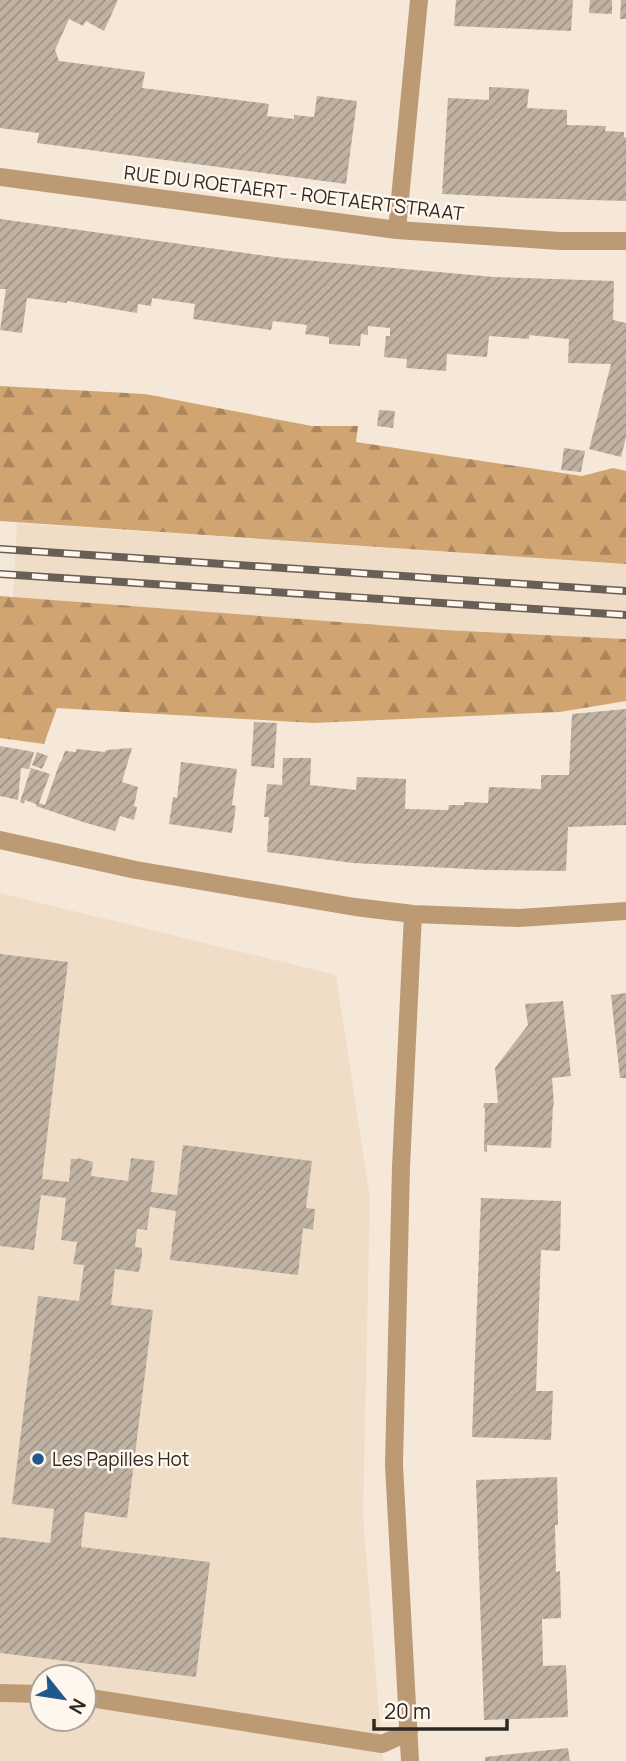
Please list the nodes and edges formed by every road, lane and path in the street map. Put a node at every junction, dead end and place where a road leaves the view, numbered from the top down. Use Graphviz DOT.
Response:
graph roads {
  1 [pos="419,0"];
  2 [pos="0,177"];
  3 [pos="397,230"];
  4 [pos="626,242"];
  5 [pos="0,840"];
  6 [pos="626,911"];
  7 [pos="413,914"];
  8 [pos="0,1693"];
  9 [pos="28,1694"];
  10 [pos="98,1699"];
  11 [pos="409,1732"];
  12 [pos="410,1761"];
  1 -- 3 [label="street"];
  2 -- 3 [label="street, RUE DU ROETAERT - ROETAERTSTRAAT"];
  3 -- 4 [label="street, RUE DU ROETAERT - ROETAERTSTRAAT"];
  5 -- 7 [label="street"];
  6 -- 7 [label="street"];
  7 -- 11 [label="street"];
  8 -- 9 [label="street"];
  10 -- 11 [label="street"];
  11 -- 12 [label="street"];
}
